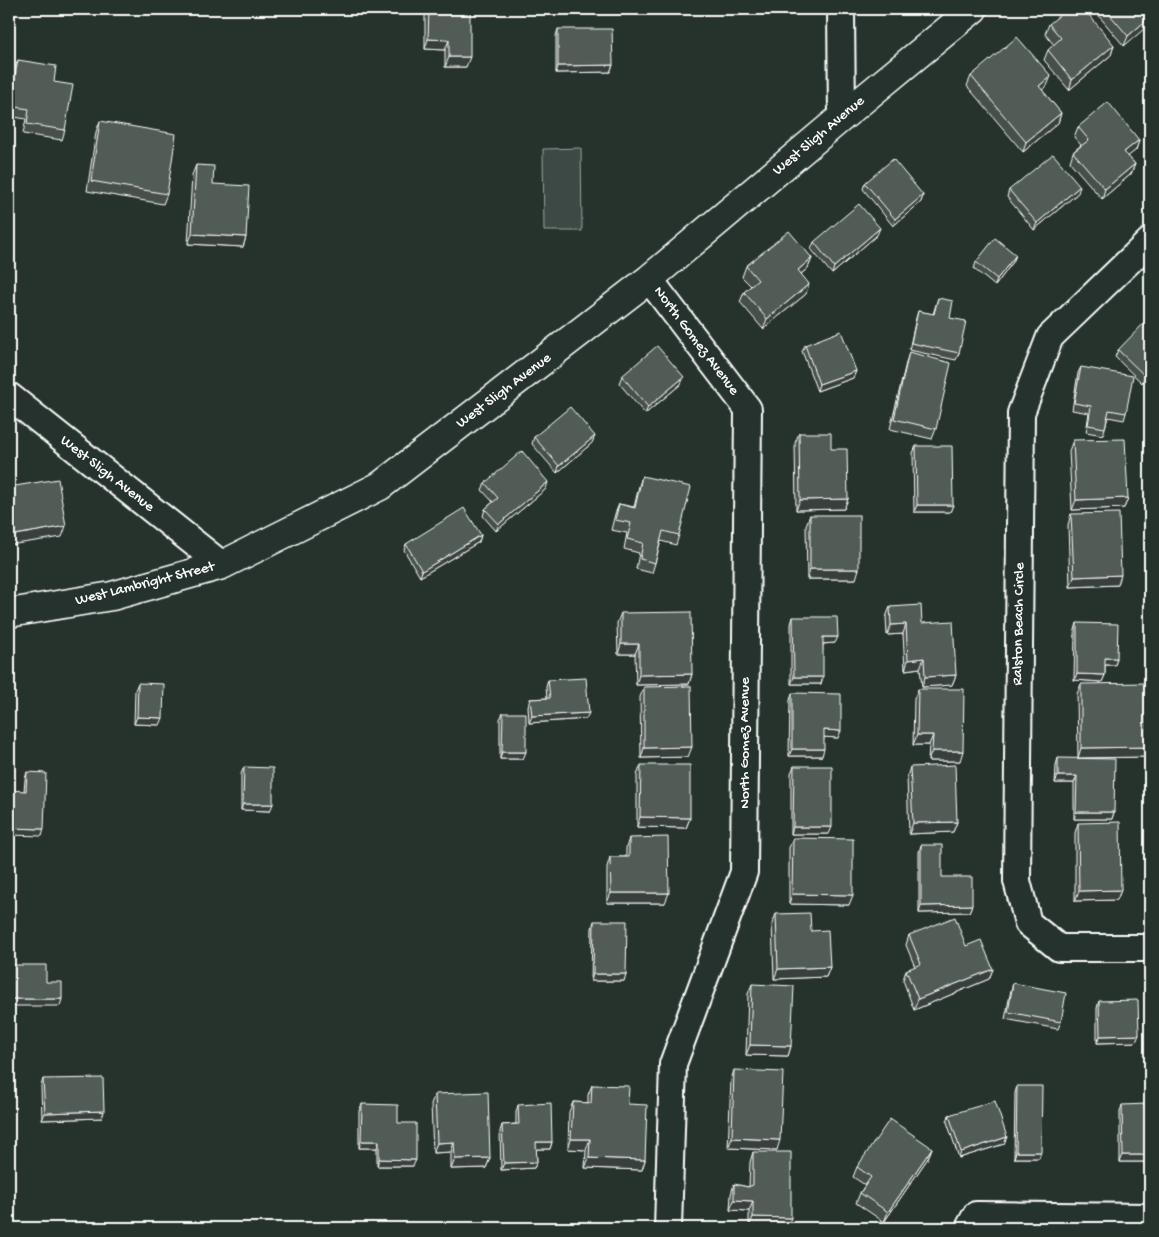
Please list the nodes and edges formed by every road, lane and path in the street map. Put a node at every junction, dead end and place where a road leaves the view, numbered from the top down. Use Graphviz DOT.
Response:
graph roads {
  1 [pos="841,9"];
  2 [pos="973,9"];
  3 [pos="842,116"];
  4 [pos="1150,241"];
  5 [pos="649,279"];
  6 [pos="9,396"];
  7 [pos="222,565"];
  8 [pos="9,613"];
  9 [pos="1150,948"];
  10 [pos="1150,1217"];
  11 [pos="972,1222"];
  12 [pos="668,1228"];
  1 -- 3 [label="street"];
  2 -- 3 [label="main road, West Sligh Avenue"];
  3 -- 5 [label="main road, West Sligh Avenue"];
  4 -- 9 [label="street, Ralston Beach Circle"];
  5 -- 7 [label="main road, West Sligh Avenue"];
  5 -- 12 [label="street, North Gomez Avenue"];
  6 -- 7 [label="street, West Sligh Avenue"];
  7 -- 8 [label="main road, West Lambright Street"];
  10 -- 11 [label="street"];
}
